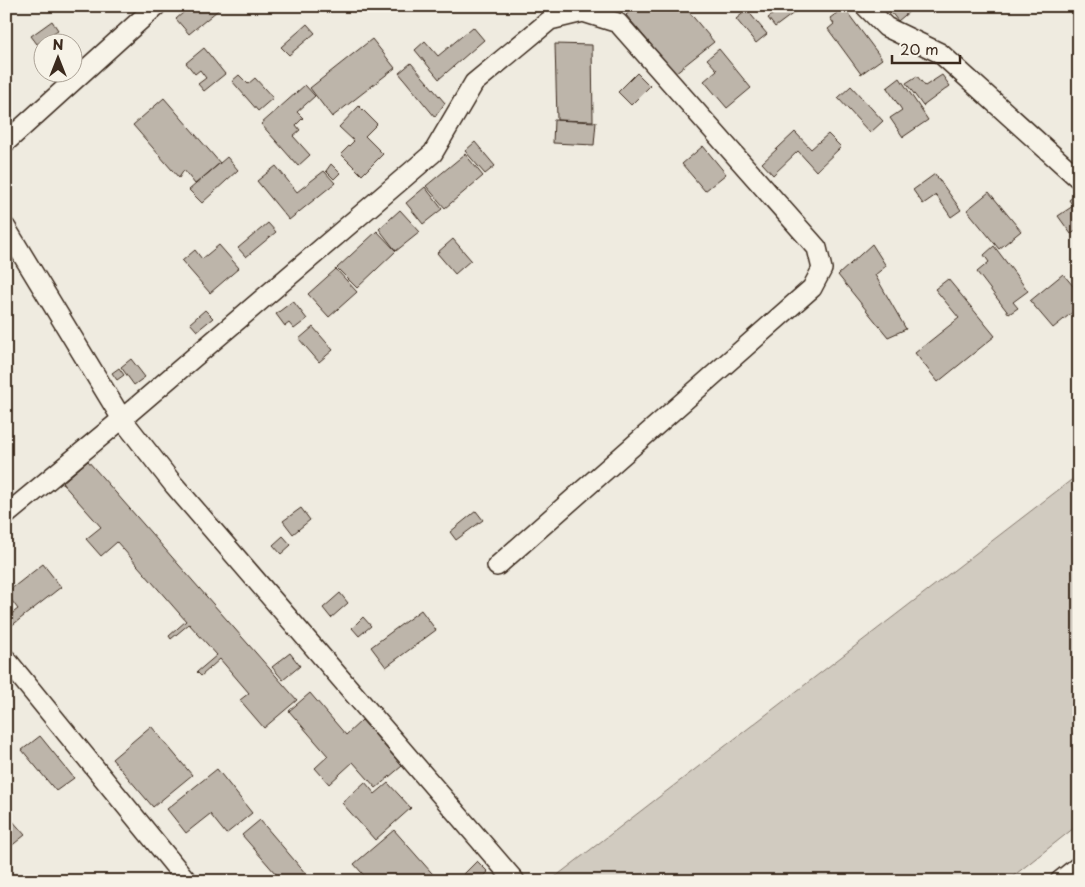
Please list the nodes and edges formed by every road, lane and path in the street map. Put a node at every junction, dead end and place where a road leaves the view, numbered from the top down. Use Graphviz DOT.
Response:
graph roads {
  1 [pos="156,6"];
  2 [pos="864,6"];
  3 [pos="586,9"];
  4 [pos="6,142"];
  5 [pos="1079,179"];
  6 [pos="6,228"];
  7 [pos="122,419"];
  8 [pos="6,515"];
  9 [pos="497,566"];
  10 [pos="6,659"];
  11 [pos="1079,866"];
  12 [pos="187,881"];
  13 [pos="515,881"];
  14 [pos="1060,881"];
  1 -- 4 [label="street"];
  2 -- 5 [label="street"];
  3 -- 7 [label="street"];
  3 -- 9 [label="street"];
  6 -- 7 [label="street"];
  7 -- 8 [label="street"];
  7 -- 13 [label="street"];
  10 -- 12 [label="street"];
  11 -- 14 [label="street"];
}
